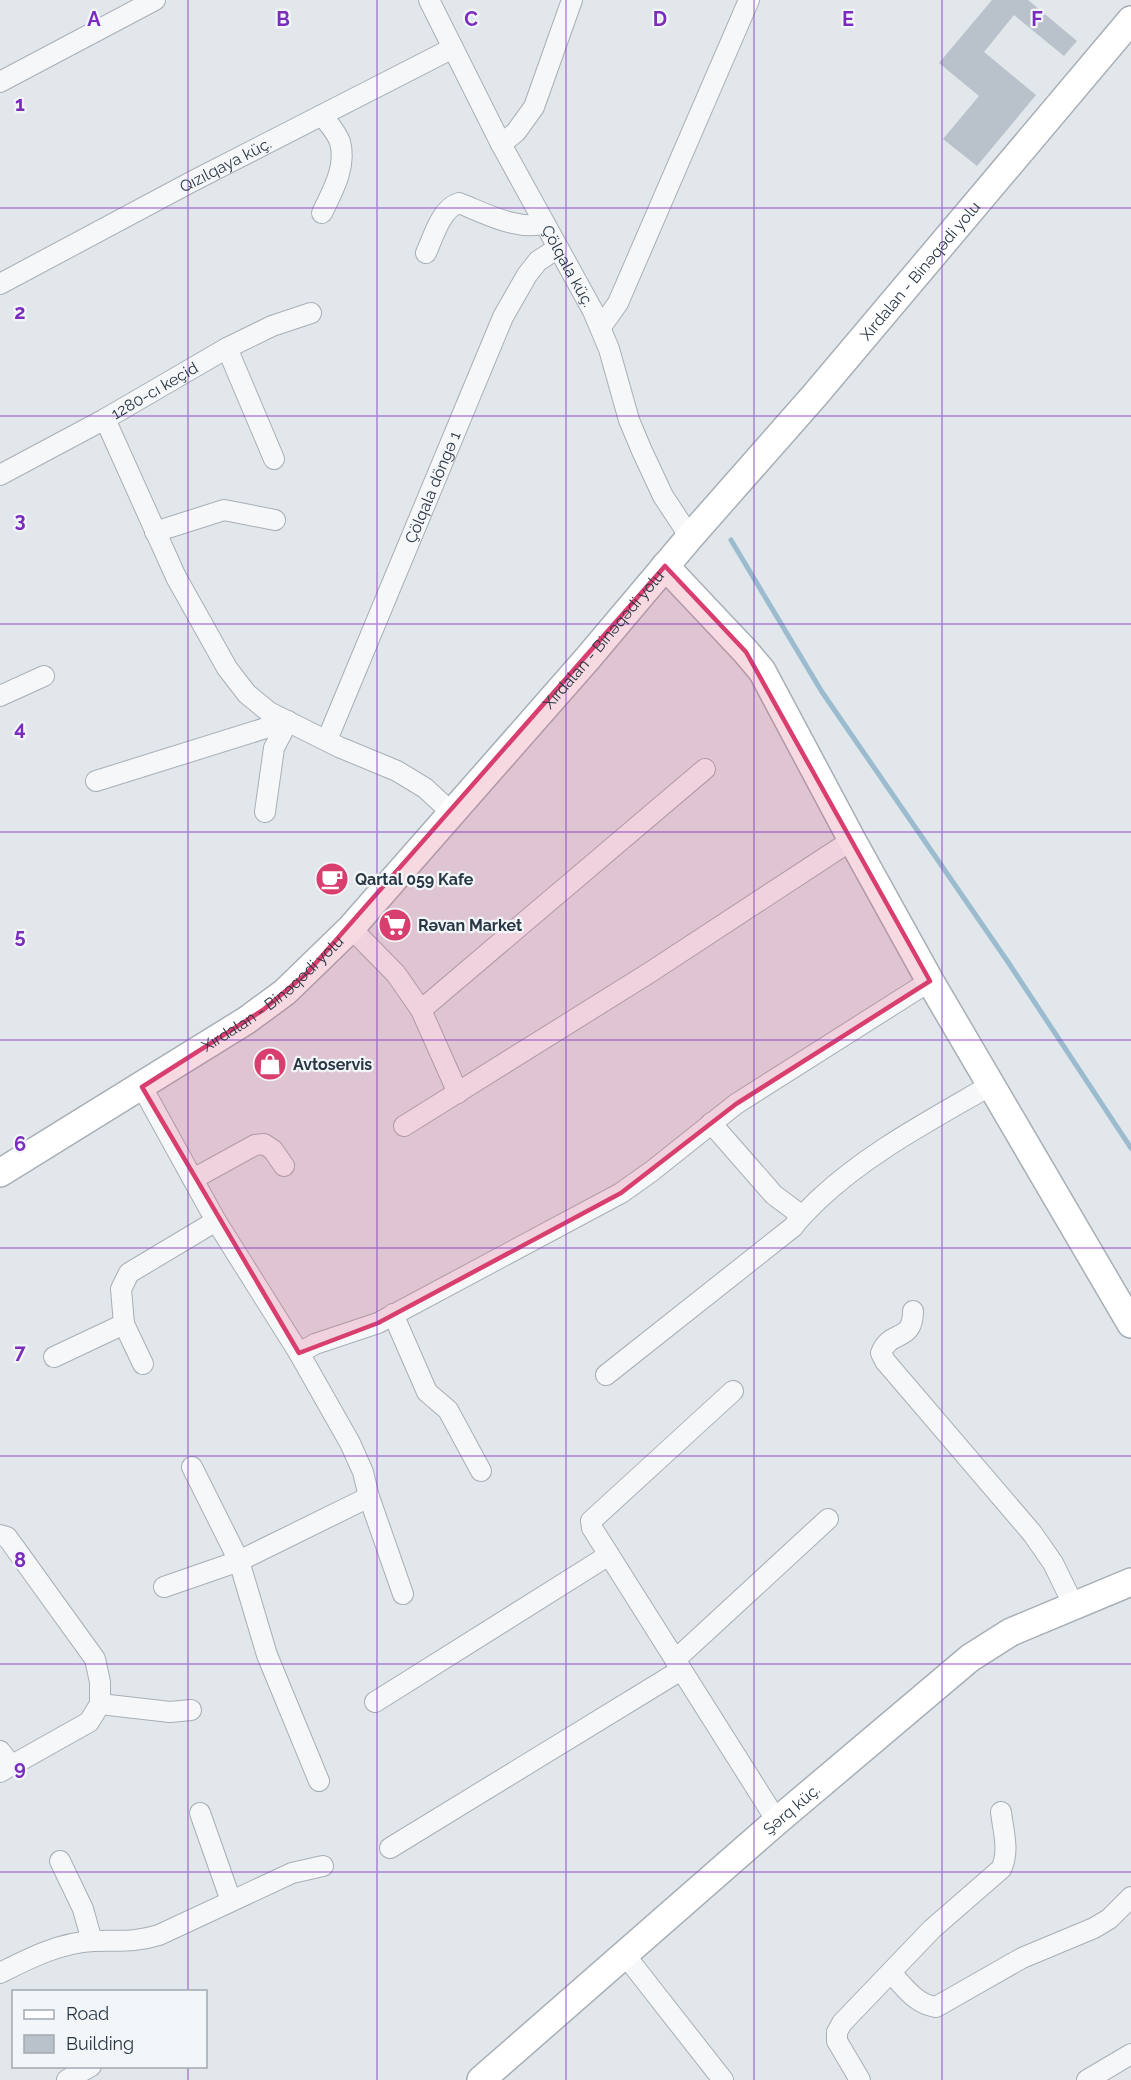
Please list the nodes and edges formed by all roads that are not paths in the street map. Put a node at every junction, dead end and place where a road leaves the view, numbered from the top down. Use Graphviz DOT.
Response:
graph roads {
  1 [pos="155,0"];
  2 [pos="429,0"];
  3 [pos="572,0"];
  4 [pos="749,0"];
  5 [pos="1131,20"];
  6 [pos="453,48"];
  7 [pos="0,82"];
  8 [pos="322,115"];
  9 [pos="501,144"];
  10 [pos="322,213"];
  11 [pos="545,224"];
  12 [pos="558,248"];
  13 [pos="426,253"];
  14 [pos="0,284"];
  15 [pos="311,313"];
  16 [pos="601,327"];
  17 [pos="227,348"];
  18 [pos="105,419"];
  19 [pos="273,459"];
  20 [pos="0,475"];
  21 [pos="275,520"];
  22 [pos="155,532"];
  23 [pos="690,537"];
  24 [pos="665,566"];
  25 [pos="44,676"];
  26 [pos="0,696"];
  27 [pos="288,721"];
  28 [pos="327,740"];
  29 [pos="705,769"];
  30 [pos="96,781"];
  31 [pos="264,812"];
  32 [pos="451,812"];
  33 [pos="852,840"];
  34 [pos="351,928"];
  35 [pos="930,981"];
  36 [pos="421,1010"];
  37 [pos="991,1085"];
  38 [pos="142,1087"];
  39 [pos="458,1093"];
  40 [pos="711,1123"];
  41 [pos="404,1126"];
  42 [pos="284,1166"];
  43 [pos="0,1173"];
  44 [pos="193,1179"];
  45 [pos="801,1215"];
  46 [pos="216,1221"];
  47 [pos="913,1311"];
  48 [pos="393,1314"];
  49 [pos="124,1324"];
  50 [pos="1131,1324"];
  51 [pos="299,1353"];
  52 [pos="54,1357"];
  53 [pos="142,1364"];
  54 [pos="606,1375"];
  55 [pos="734,1391"];
  56 [pos="192,1467"];
  57 [pos="481,1472"];
  58 [pos="369,1497"];
  59 [pos="828,1519"];
  60 [pos="0,1534"];
  61 [pos="609,1555"];
  62 [pos="239,1560"];
  63 [pos="1131,1582"];
  64 [pos="164,1587"];
  65 [pos="403,1594"];
  66 [pos="1074,1606"];
  67 [pos="678,1665"];
  68 [pos="375,1702"];
  69 [pos="100,1704"];
  70 [pos="191,1710"];
  71 [pos="4,1763"];
  72 [pos="319,1781"];
  73 [pos="1000,1812"];
  74 [pos="200,1813"];
  75 [pos="777,1821"];
  76 [pos="390,1848"];
  77 [pos="60,1861"];
  78 [pos="323,1866"];
  79 [pos="1131,1897"];
  80 [pos="231,1901"];
  81 [pos="92,1941"];
  82 [pos="625,1955"];
  83 [pos="0,1973"];
  84 [pos="891,1973"];
  85 [pos="1131,2054"];
  86 [pos="89,2068"];
  87 [pos="67,2080"];
  88 [pos="481,2080"];
  89 [pos="723,2080"];
  90 [pos="860,2080"];
  91 [pos="1087,2080"];
  1 -- 7 [label="street"];
  2 -- 6 [label="street, Çölqala küç."];
  3 -- 9 [label="street"];
  4 -- 16 [label="street"];
  5 -- 23 [label="street, Xırdalan - Binəqədi yolu"];
  6 -- 8 [label="street, Qızılqaya küç."];
  6 -- 9 [label="street, Çölqala küç."];
  8 -- 10 [label="street"];
  8 -- 14 [label="street, Qızılqaya küç."];
  9 -- 11 [label="street, Çölqala küç."];
  11 -- 12 [label="street, Çölqala küç."];
  11 -- 13 [label="street"];
  12 -- 16 [label="street, Çölqala küç."];
  12 -- 28 [label="street, Çölqala döngə 1"];
  15 -- 17 [label="street, 1280-cı keçid"];
  16 -- 23 [label="street, Çölqala küç."];
  17 -- 18 [label="street, 1280-cı keçid"];
  17 -- 19 [label="street"];
  18 -- 20 [label="street, 1280-cı keçid"];
  18 -- 22 [label="street"];
  21 -- 22 [label="street"];
  22 -- 27 [label="street"];
  23 -- 24 [label="street, Xırdalan - Binəqədi yolu"];
  24 -- 32 [label="street, Xırdalan - Binəqədi yolu"];
  24 -- 33 [label="street"];
  25 -- 26 [label="street"];
  27 -- 28 [label="street"];
  27 -- 30 [label="street"];
  27 -- 31 [label="street"];
  28 -- 32 [label="street"];
  29 -- 36 [label="street"];
  32 -- 34 [label="street, Xırdalan - Binəqədi yolu"];
  33 -- 35 [label="street"];
  33 -- 39 [label="street"];
  34 -- 36 [label="street"];
  34 -- 38 [label="street, Xırdalan - Binəqədi yolu"];
  35 -- 37 [label="street"];
  35 -- 40 [label="street"];
  36 -- 39 [label="street"];
  37 -- 45 [label="street"];
  37 -- 50 [label="street"];
  38 -- 43 [label="street, Xırdalan - Binəqədi yolu"];
  38 -- 44 [label="street"];
  39 -- 41 [label="street"];
  40 -- 45 [label="street"];
  40 -- 48 [label="street"];
  42 -- 44 [label="street"];
  44 -- 46 [label="street"];
  45 -- 54 [label="street"];
  46 -- 49 [label="street"];
  46 -- 51 [label="street"];
  47 -- 66 [label="street"];
  48 -- 51 [label="street"];
  48 -- 57 [label="street"];
  49 -- 52 [label="street"];
  49 -- 53 [label="street"];
  51 -- 58 [label="street"];
  55 -- 61 [label="street"];
  56 -- 62 [label="street"];
  58 -- 62 [label="street"];
  58 -- 65 [label="street"];
  59 -- 67 [label="street"];
  60 -- 69 [label="street"];
  61 -- 67 [label="street"];
  61 -- 68 [label="street"];
  62 -- 64 [label="street"];
  62 -- 72 [label="street"];
  63 -- 66 [label="street, Şərq küç."];
  66 -- 75 [label="street, Şərq küç."];
  67 -- 75 [label="street"];
  67 -- 76 [label="street"];
  69 -- 70 [label="street"];
  69 -- 71 [label="street"];
  73 -- 84 [label="street"];
  74 -- 80 [label="street"];
  75 -- 82 [label="street, Şərq küç."];
  77 -- 81 [label="street"];
  78 -- 80 [label="street"];
  79 -- 84 [label="street"];
  80 -- 81 [label="street"];
  81 -- 83 [label="street"];
  82 -- 88 [label="street, Şərq küç."];
  82 -- 89 [label="street"];
  84 -- 90 [label="street"];
  85 -- 91 [label="street"];
  86 -- 87 [label="street"];
}
